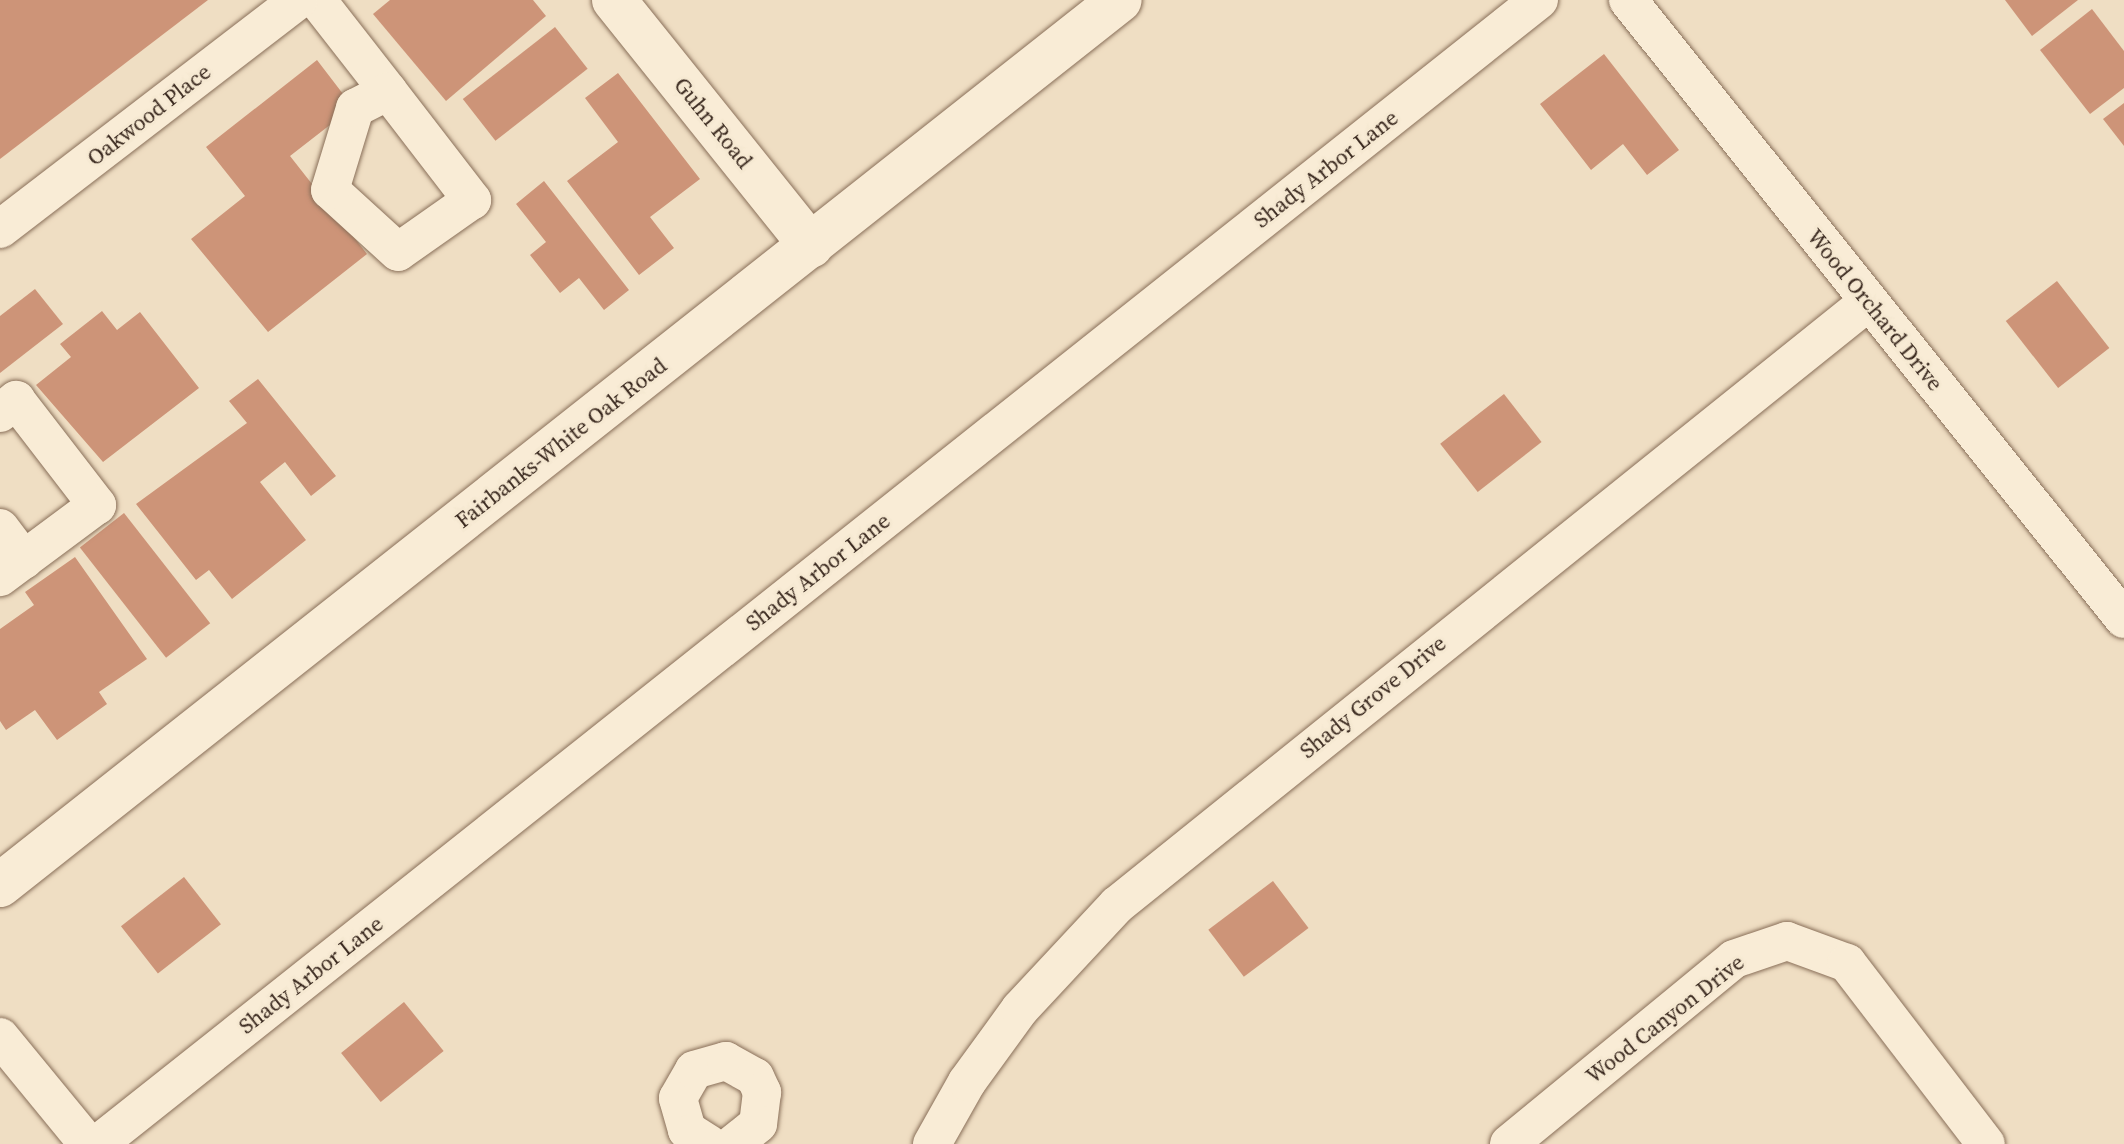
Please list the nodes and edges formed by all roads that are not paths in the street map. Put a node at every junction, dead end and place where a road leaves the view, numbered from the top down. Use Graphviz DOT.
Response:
graph roads {
  1 [pos="298,0"];
  2 [pos="317,0"];
  3 [pos="614,0"];
  4 [pos="1120,0"];
  5 [pos="1539,0"];
  6 [pos="1628,0"];
  7 [pos="388,91"];
  8 [pos="0,229"];
  9 [pos="811,246"];
  10 [pos="1868,302"];
  11 [pos="0,413"];
  12 [pos="0,528"];
  13 [pos="12,569"];
  14 [pos="2124,619"];
  15 [pos="0,885"];
  16 [pos="0,1037"];
  17 [pos="745,1142"];
  18 [pos="88,1144"];
  19 [pos="98,1144"];
  20 [pos="709,1144"];
  21 [pos="932,1144"];
  22 [pos="1509,1144"];
  23 [pos="1986,1144"];
  1 -- 8 [label="street, Oakwood Place"];
  2 -- 7 [label="street"];
  3 -- 9 [label="street, Guhn Road"];
  4 -- 9 [label="street, Fairbanks-White Oak Road"];
  5 -- 19 [label="street, Shady Arbor Lane"];
  6 -- 10 [label="street, Wood Orchard Drive"];
  9 -- 15 [label="street, Fairbanks-White Oak Road"];
  10 -- 14 [label="street, Wood Orchard Drive"];
  10 -- 21 [label="street, Shady Grove Drive"];
  11 -- 13 [label="street"];
  12 -- 13 [label="street"];
  16 -- 18 [label="street"];
  17 -- 20 [label="street"];
  22 -- 23 [label="street, Wood Canyon Drive"];
}
